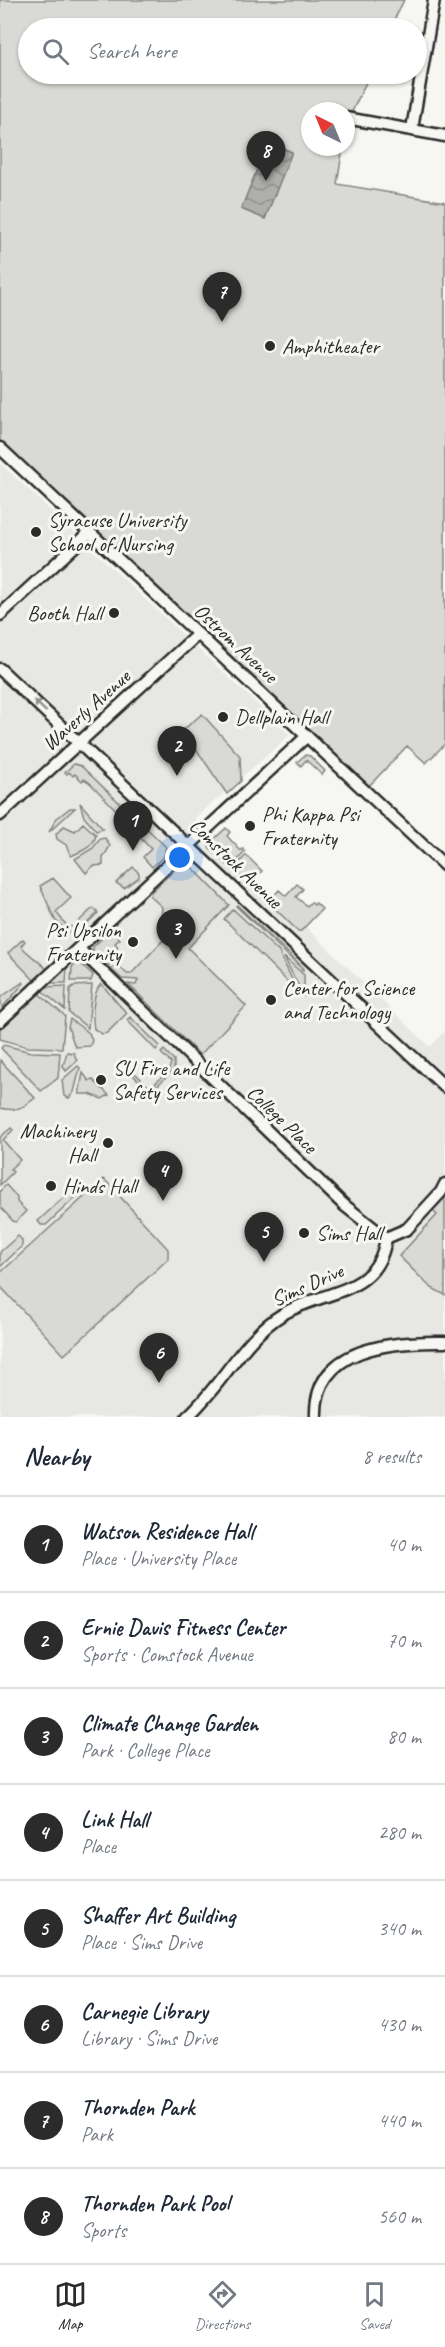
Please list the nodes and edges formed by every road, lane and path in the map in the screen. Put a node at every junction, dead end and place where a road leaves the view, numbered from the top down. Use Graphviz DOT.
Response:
graph roads {
  1 [pos="434,0"];
  2 [pos="427,41"];
  3 [pos="420,84"];
  4 [pos="355,120"];
  5 [pos="412,129"];
  6 [pos="445,136"];
  7 [pos="0,448"];
  8 [pos="89,533"];
  9 [pos="0,615"];
  10 [pos="198,634"];
  11 [pos="0,669"];
  12 [pos="307,736"];
  13 [pos="80,742"];
  14 [pos="0,815"];
  15 [pos="189,846"];
  16 [pos="444,863"];
  17 [pos="79,949"];
  18 [pos="0,1021"];
  19 [pos="445,1087"];
  20 [pos="390,1236"];
  21 [pos="445,1342"];
  22 [pos="187,1417"];
  23 [pos="316,1417"];
  1 -- 2 [label="street"];
  3 -- 5 [label="street"];
  4 -- 5 [label="street"];
  5 -- 6 [label="street"];
  7 -- 8 [label="street, Ostrom Avenue"];
  8 -- 9 [label="street"];
  8 -- 10 [label="street, Ostrom Avenue"];
  10 -- 12 [label="street, Ostrom Avenue"];
  10 -- 13 [label="street, Waverly Avenue"];
  13 -- 11 [label="street, Comstock Avenue, one-way"];
  12 -- 15 [label="street"];
  12 -- 16 [label="street, Ostrom Avenue"];
  13 -- 14 [label="street, Waverly Avenue"];
  13 -- 15 [label="street, Comstock Avenue"];
  15 -- 17 [label="street"];
  15 -- 19 [label="street, Comstock Avenue"];
  17 -- 18 [label="street"];
  17 -- 20 [label="street, College Place"];
  20 -- 20 [label="street"];
  20 -- 22 [label="street, Sims Drive"];
  21 -- 23 [label="street"];
}
